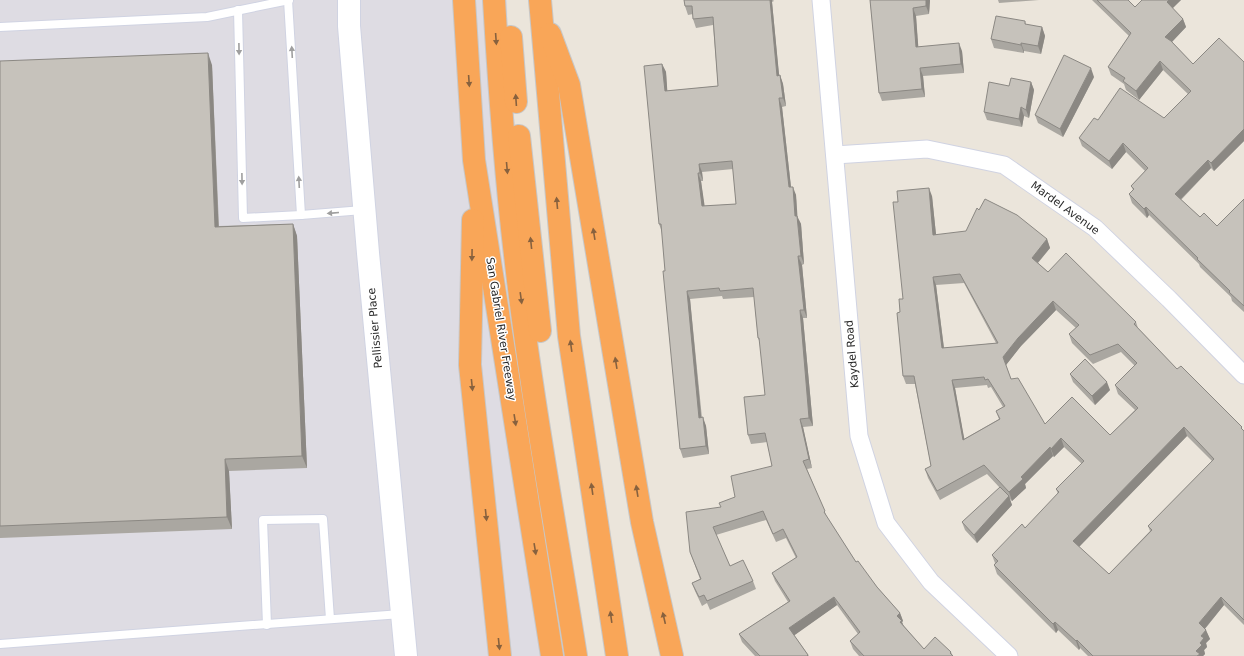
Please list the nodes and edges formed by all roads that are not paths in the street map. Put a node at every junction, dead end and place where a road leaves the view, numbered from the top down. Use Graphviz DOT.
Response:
graph roads {
  1 [pos="289,0"];
  2 [pos="349,0"];
  3 [pos="464,0"];
  4 [pos="494,0"];
  5 [pos="509,0"];
  6 [pos="821,0"];
  7 [pos="540,5"];
  8 [pos="238,10"];
  9 [pos="0,27"];
  10 [pos="835,155"];
  11 [pos="474,160"];
  12 [pos="364,210"];
  13 [pos="301,215"];
  14 [pos="1244,375"];
  15 [pos="402,614"];
  16 [pos="330,619"];
  17 [pos="267,625"];
  18 [pos="0,644"];
  19 [pos="406,656"];
  20 [pos="500,656"];
  21 [pos="552,656"];
  22 [pos="576,656"];
  23 [pos="590,656"];
  24 [pos="617,656"];
  25 [pos="672,656"];
  26 [pos="1009,656"];
  1 -- 8 [label="lane"];
  13 -- 1 [label="lane, one-way"];
  2 -- 12 [label="main road, Pellissier Place"];
  3 -- 11 [label="highway, San Gabriel River Freeway, one-way"];
  4 -- 22 [label="highway, one-way"];
  23 -- 5 [label="highway, one-way"];
  6 -- 10 [label="street, Kaydel Road"];
  24 -- 7 [label="highway, one-way"];
  25 -- 7 [label="highway, one-way"];
  8 -- 9 [label="lane"];
  8 -- 13 [label="lane, one-way"];
  10 -- 14 [label="street, Mardel Avenue"];
  10 -- 26 [label="street, Kaydel Road"];
  11 -- 20 [label="highway, one-way"];
  11 -- 21 [label="highway, San Gabriel River Freeway, one-way"];
  12 -- 13 [label="lane, one-way"];
  12 -- 15 [label="main road, Pellissier Place"];
  15 -- 16 [label="lane"];
  15 -- 19 [label="main road, Pellissier Place"];
  16 -- 17 [label="lane"];
  16 -- 17 [label="lane"];
  17 -- 18 [label="lane"];
}
